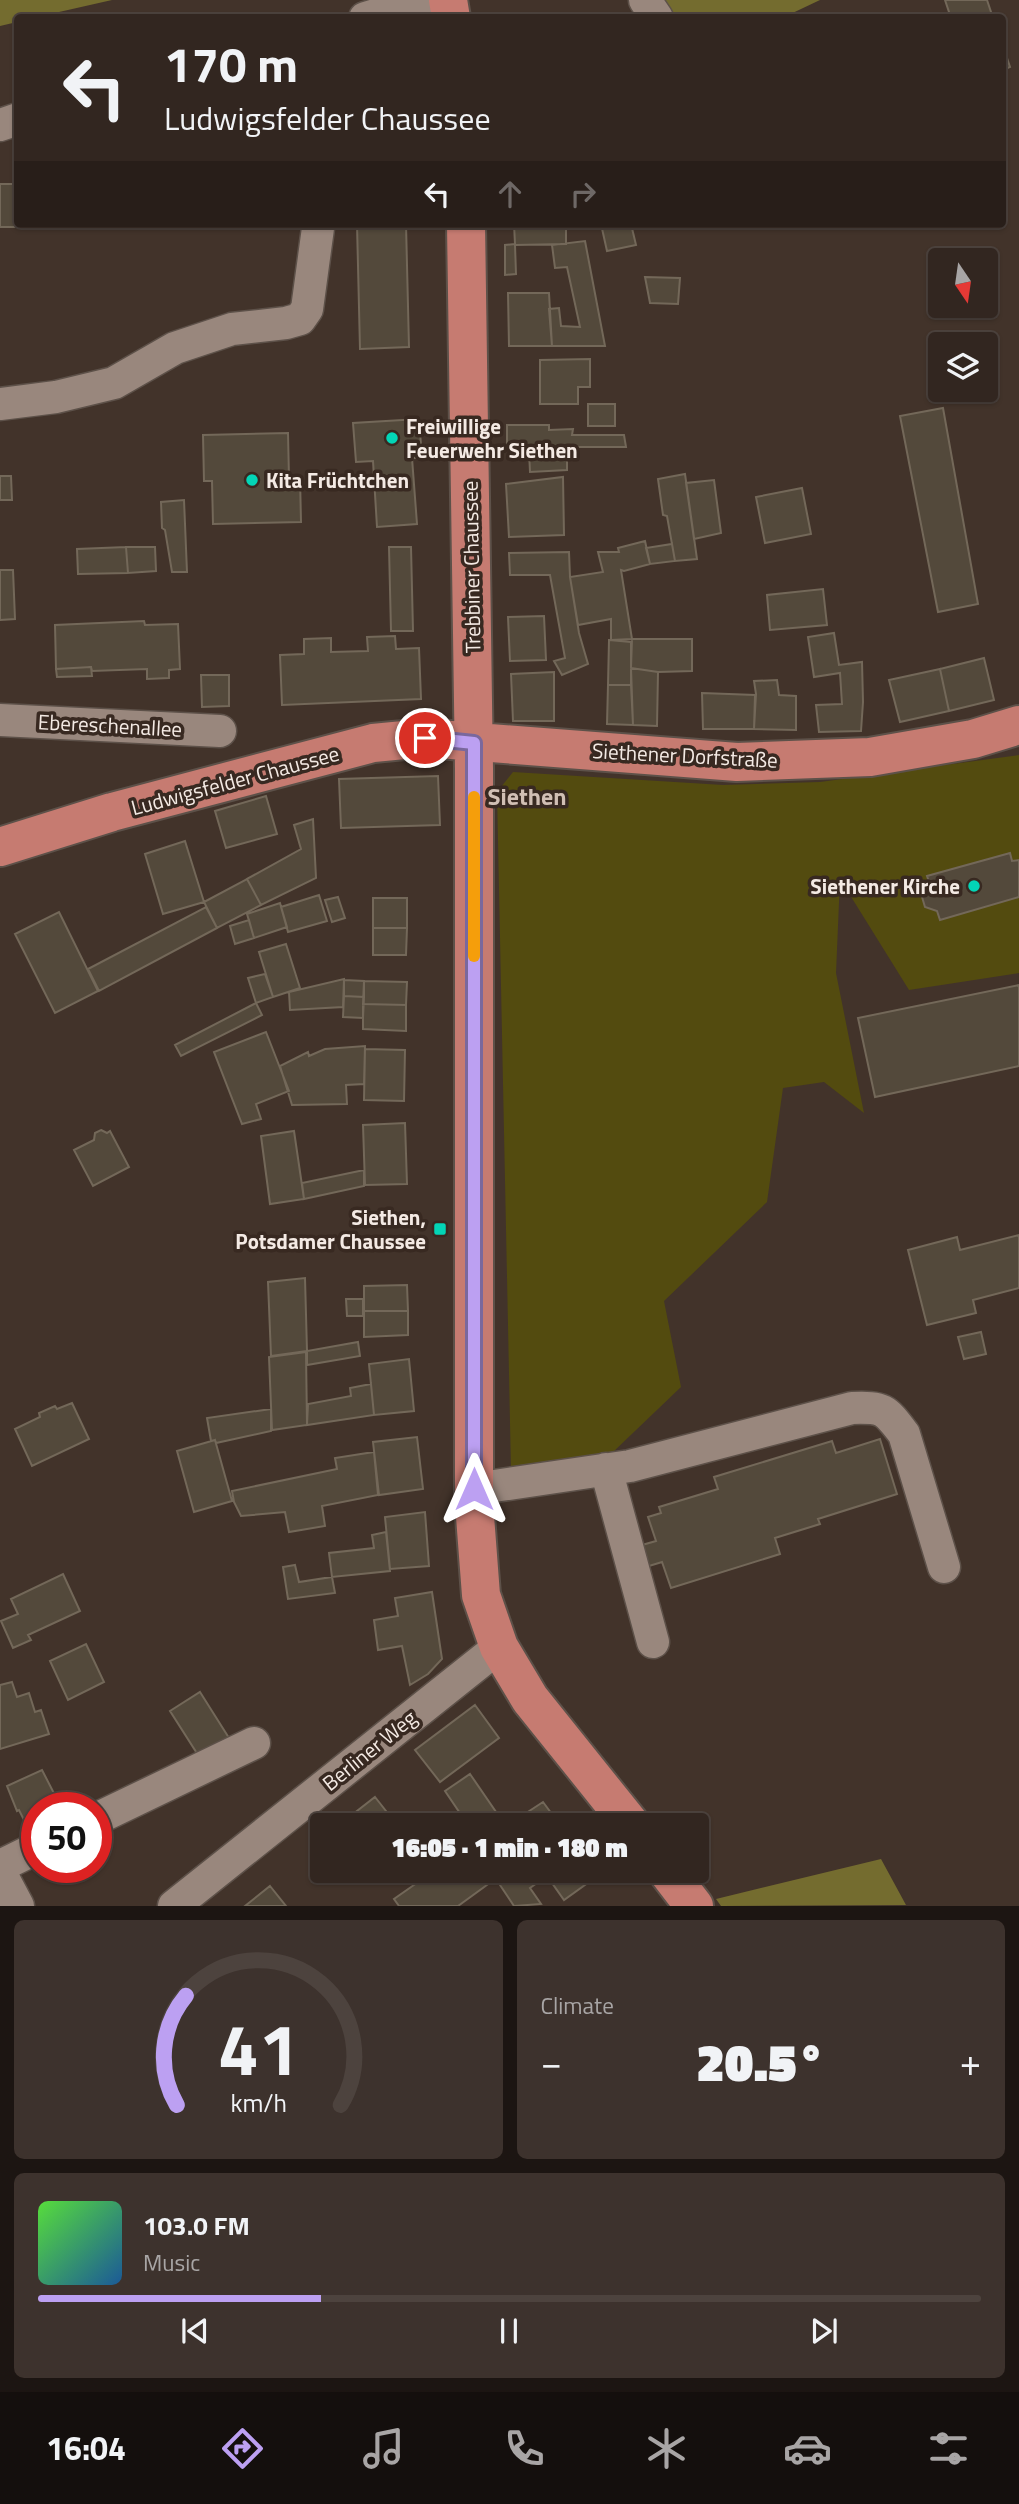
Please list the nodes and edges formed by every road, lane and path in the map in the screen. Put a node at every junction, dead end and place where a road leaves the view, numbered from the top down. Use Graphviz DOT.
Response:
graph roads {
  1 [pos="427,0"];
  2 [pos="379,14"];
  3 [pos="318,228"];
  4 [pos="466,228"];
  5 [pos="0,404"];
  6 [pos="0,720"];
  7 [pos="1019,725"];
  8 [pos="220,731"];
  9 [pos="474,743"];
  10 [pos="0,847"];
  11 [pos="606,1469"];
  12 [pos="474,1489"];
  13 [pos="944,1567"];
  14 [pos="653,1642"];
  15 [pos="499,1647"];
  16 [pos="254,1743"];
  17 [pos="112,1811"];
  18 [pos="621,1813"];
  19 [pos="21,1856"];
  20 [pos="0,1866"];
  21 [pos="0,1872"];
  22 [pos="676,1883"];
  23 [pos="18,1906"];
  24 [pos="174,1906"];
  25 [pos="694,1906"];
  1 -- 2 [label="street"];
  3 -- 5 [label="street"];
  4 -- 9 [label="main road, Trebbiner Chaussee"];
  6 -- 8 [label="street, Ebereschenallee"];
  7 -- 9 [label="main road, Siethener Dorfstraße"];
  9 -- 10 [label="main road, Ludwigsfelder Chaussee"];
  9 -- 12 [label="main road, Trebbiner Chaussee"];
  11 -- 12 [label="street"];
  11 -- 13 [label="street"];
  11 -- 14 [label="street"];
  12 -- 15 [label="main road, Trebbiner Chaussee"];
  15 -- 18 [label="main road, Trebbiner Chaussee"];
  15 -- 24 [label="street, Berliner Weg"];
  16 -- 17 [label="street"];
  19 -- 20 [label="street"];
  21 -- 23 [label="street"];
  22 -- 25 [label="main road"];
}
